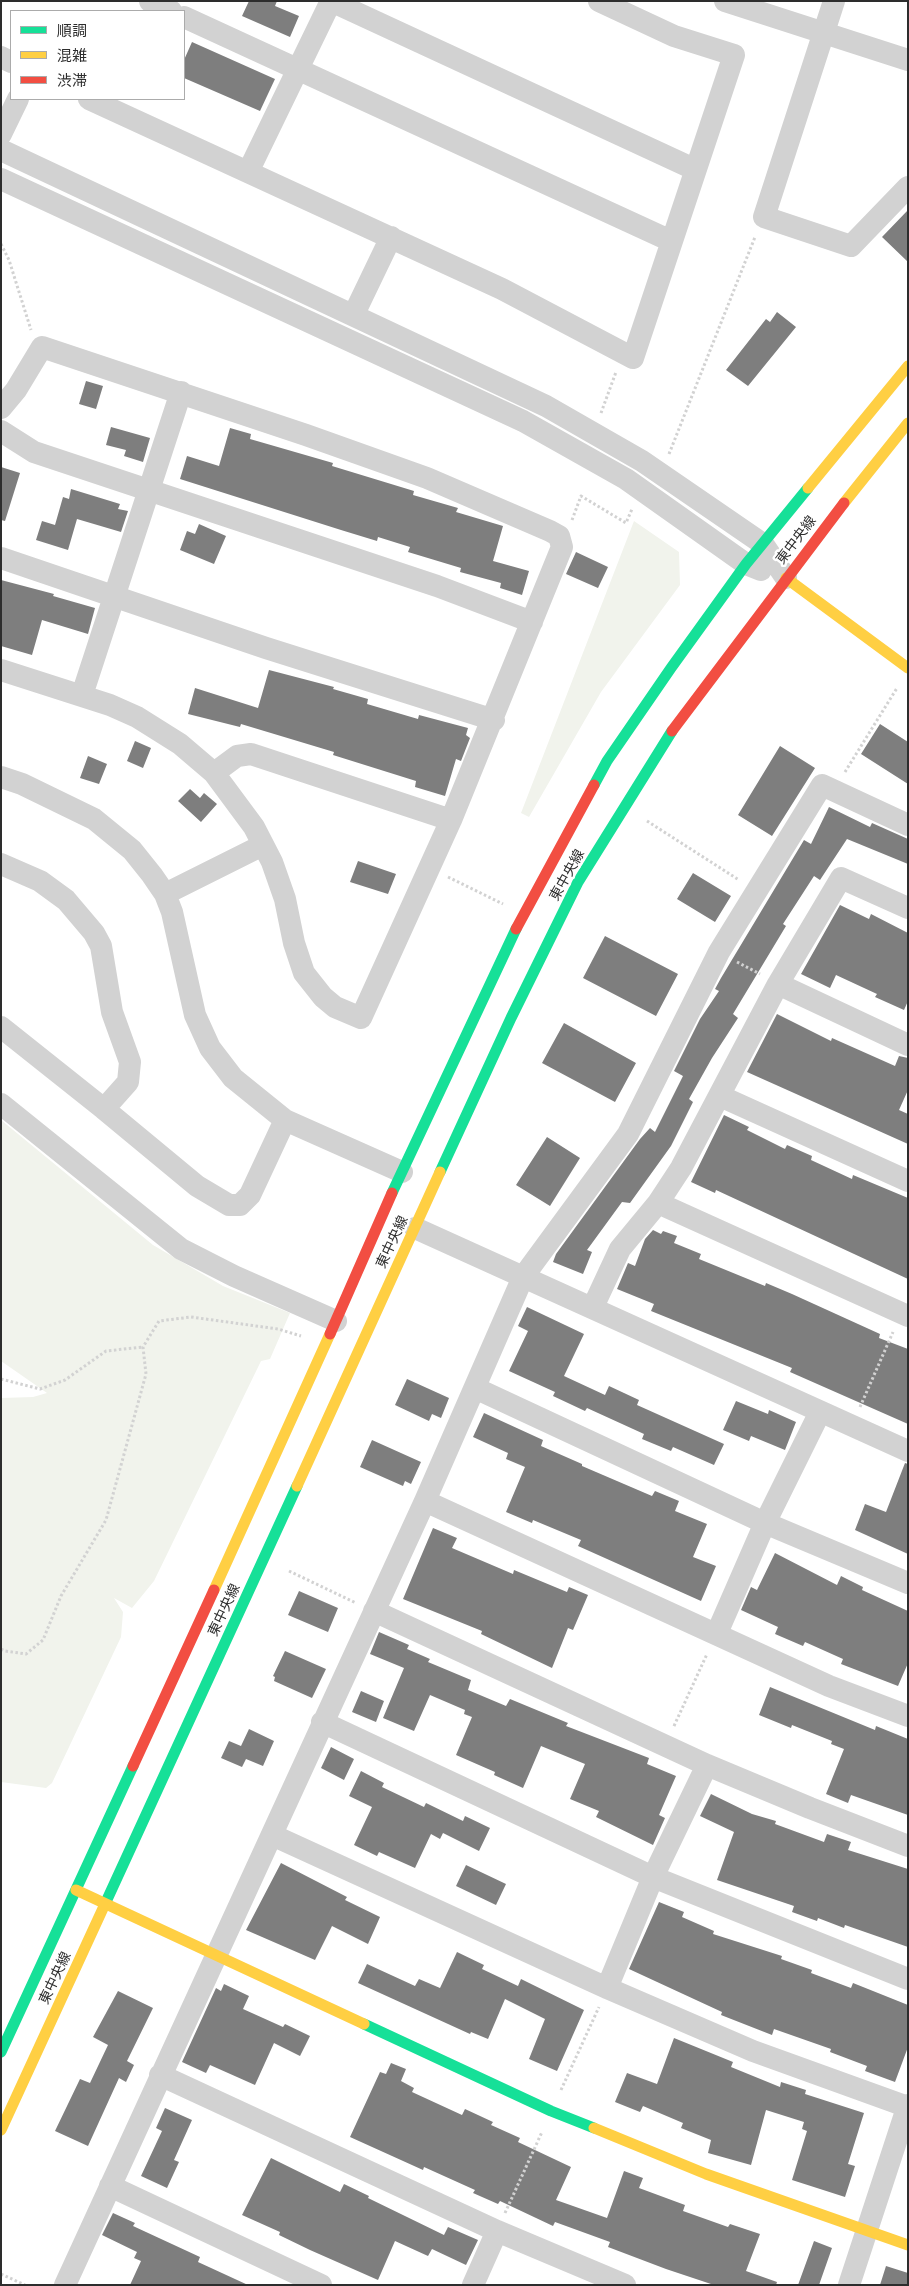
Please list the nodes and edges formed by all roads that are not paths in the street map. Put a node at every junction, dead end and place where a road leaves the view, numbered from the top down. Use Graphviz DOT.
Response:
graph roads {
  1 [pos="150,1"];
  2 [pos="331,1"];
  3 [pos="599,1"];
  4 [pos="725,1"];
  5 [pos="834,1"];
  6 [pos="169,10"];
  7 [pos="185,17"];
  8 [pos="824,32"];
  9 [pos="908,60"];
  10 [pos="299,71"];
  11 [pos="18,100"];
  12 [pos="91,100"];
  13 [pos="1,134"];
  14 [pos="1,150"];
  15 [pos="694,169"];
  16 [pos="248,172"];
  17 [pos="1,179"];
  18 [pos="908,187"];
  19 [pos="391,236"];
  20 [pos="671,241"];
  21 [pos="354,314"];
  22 [pos="908,366"];
  23 [pos="181,392"];
  24 [pos="1,408"];
  25 [pos="908,423"];
  26 [pos="1,431"];
  27 [pos="148,490"];
  28 [pos="763,544"];
  29 [pos="1,558"];
  30 [pos="746,564"];
  31 [pos="786,578"];
  32 [pos="115,595"];
  33 [pos="532,622"];
  34 [pos="908,668"];
  35 [pos="1,670"];
  36 [pos="82,695"];
  37 [pos="494,720"];
  38 [pos="214,773"];
  39 [pos="1,776"];
  40 [pos="451,820"];
  41 [pos="908,825"];
  42 [pos="263,845"];
  43 [pos="1,864"];
  44 [pos="165,894"];
  45 [pos="908,908"];
  46 [pos="778,984"];
  47 [pos="1,1027"];
  48 [pos="908,1045"];
  49 [pos="720,1096"];
  50 [pos="1,1104"];
  51 [pos="104,1109"];
  52 [pos="285,1120"];
  53 [pos="402,1172"];
  54 [pos="908,1181"];
  55 [pos="658,1203"];
  56 [pos="415,1228"];
  57 [pos="523,1277"];
  58 [pos="593,1307"];
  59 [pos="905,1315"];
  60 [pos="336,1321"];
  61 [pos="475,1388"];
  62 [pos="820,1412"];
  63 [pos="908,1450"];
  64 [pos="425,1501"];
  65 [pos="765,1523"];
  66 [pos="908,1583"];
  67 [pos="374,1611"];
  68 [pos="717,1633"];
  69 [pos="908,1716"];
  70 [pos="322,1722"];
  71 [pos="707,1765"];
  72 [pos="272,1835"];
  73 [pos="908,1846"];
  74 [pos="653,1877"];
  75 [pos="76,1890"];
  76 [pos="106,1904"];
  77 [pos="216,1955"];
  78 [pos="908,1979"];
  79 [pos="607,1988"];
  80 [pos="1,2052"];
  81 [pos="160,2075"];
  82 [pos="908,2106"];
  83 [pos="1,2130"];
  84 [pos="110,2186"];
  85 [pos="497,2231"];
  86 [pos="867,2231"];
  87 [pos="908,2246"];
  88 [pos="65,2285"];
  89 [pos="321,2285"];
  90 [pos="473,2285"];
  91 [pos="625,2285"];
  92 [pos="849,2285"];
  1 -- 6 [label="street"];
  2 -- 10 [label="street"];
  2 -- 15 [label="street"];
  3 -- 15 [label="street"];
  4 -- 8 [label="street"];
  5 -- 8 [label="street"];
  7 -- 10 [label="street"];
  8 -- 9 [label="street"];
  8 -- 18 [label="street"];
  10 -- 16 [label="street"];
  10 -- 20 [label="street"];
  11 -- 13 [label="street"];
  12 -- 16 [label="street"];
  14 -- 21 [label="street"];
  15 -- 20 [label="street"];
  16 -- 19 [label="street"];
  17 -- 30 [label="street"];
  19 -- 20 [label="street"];
  19 -- 21 [label="street"];
  21 -- 28 [label="street"];
  22 -- 28 [label="main road, 東中央線"];
  23 -- 24 [label="street"];
  23 -- 27 [label="street"];
  23 -- 33 [label="street"];
  25 -- 31 [label="main road, 東中央線"];
  26 -- 27 [label="street"];
  27 -- 32 [label="street"];
  27 -- 33 [label="street"];
  28 -- 30 [label="main road, 東中央線"];
  28 -- 31 [label="street"];
  29 -- 32 [label="street"];
  30 -- 31 [label="street"];
  30 -- 53 [label="main road, 東中央線"];
  31 -- 34 [label="main road"];
  31 -- 56 [label="main road, 東中央線"];
  32 -- 36 [label="street"];
  32 -- 37 [label="street"];
  33 -- 37 [label="street"];
  35 -- 36 [label="street"];
  36 -- 38 [label="street"];
  37 -- 40 [label="street"];
  38 -- 40 [label="street"];
  38 -- 42 [label="street"];
  39 -- 44 [label="street"];
  40 -- 42 [label="street"];
  41 -- 57 [label="street"];
  42 -- 44 [label="street"];
  43 -- 51 [label="street"];
  44 -- 52 [label="street"];
  45 -- 46 [label="street"];
  46 -- 48 [label="street"];
  46 -- 49 [label="street"];
  47 -- 51 [label="street"];
  49 -- 54 [label="street"];
  49 -- 55 [label="street"];
  50 -- 60 [label="street"];
  51 -- 52 [label="street"];
  52 -- 53 [label="street"];
  53 -- 60 [label="main road, 東中央線"];
  55 -- 58 [label="street"];
  55 -- 59 [label="street"];
  56 -- 57 [label="street"];
  56 -- 76 [label="main road, 東中央線"];
  57 -- 58 [label="street"];
  57 -- 61 [label="street"];
  58 -- 62 [label="street"];
  60 -- 75 [label="main road, 東中央線"];
  61 -- 64 [label="street"];
  61 -- 65 [label="street"];
  62 -- 63 [label="street"];
  62 -- 65 [label="street"];
  64 -- 67 [label="street"];
  64 -- 68 [label="street"];
  65 -- 66 [label="street"];
  65 -- 68 [label="street"];
  67 -- 70 [label="street"];
  67 -- 71 [label="street"];
  68 -- 69 [label="street"];
  70 -- 72 [label="street"];
  70 -- 74 [label="street"];
  71 -- 73 [label="street"];
  71 -- 74 [label="street"];
  72 -- 77 [label="street"];
  72 -- 79 [label="street"];
  74 -- 78 [label="street"];
  74 -- 79 [label="street"];
  75 -- 76 [label="main road"];
  75 -- 80 [label="main road, 東中央線"];
  76 -- 77 [label="main road"];
  76 -- 83 [label="main road, 東中央線"];
  77 -- 81 [label="street"];
  77 -- 86 [label="main road"];
  79 -- 82 [label="street"];
  81 -- 84 [label="street"];
  81 -- 85 [label="street"];
  82 -- 86 [label="street"];
  84 -- 88 [label="street"];
  84 -- 89 [label="street"];
  85 -- 90 [label="street"];
  85 -- 91 [label="street"];
  86 -- 87 [label="main road"];
  86 -- 92 [label="street"];
}
